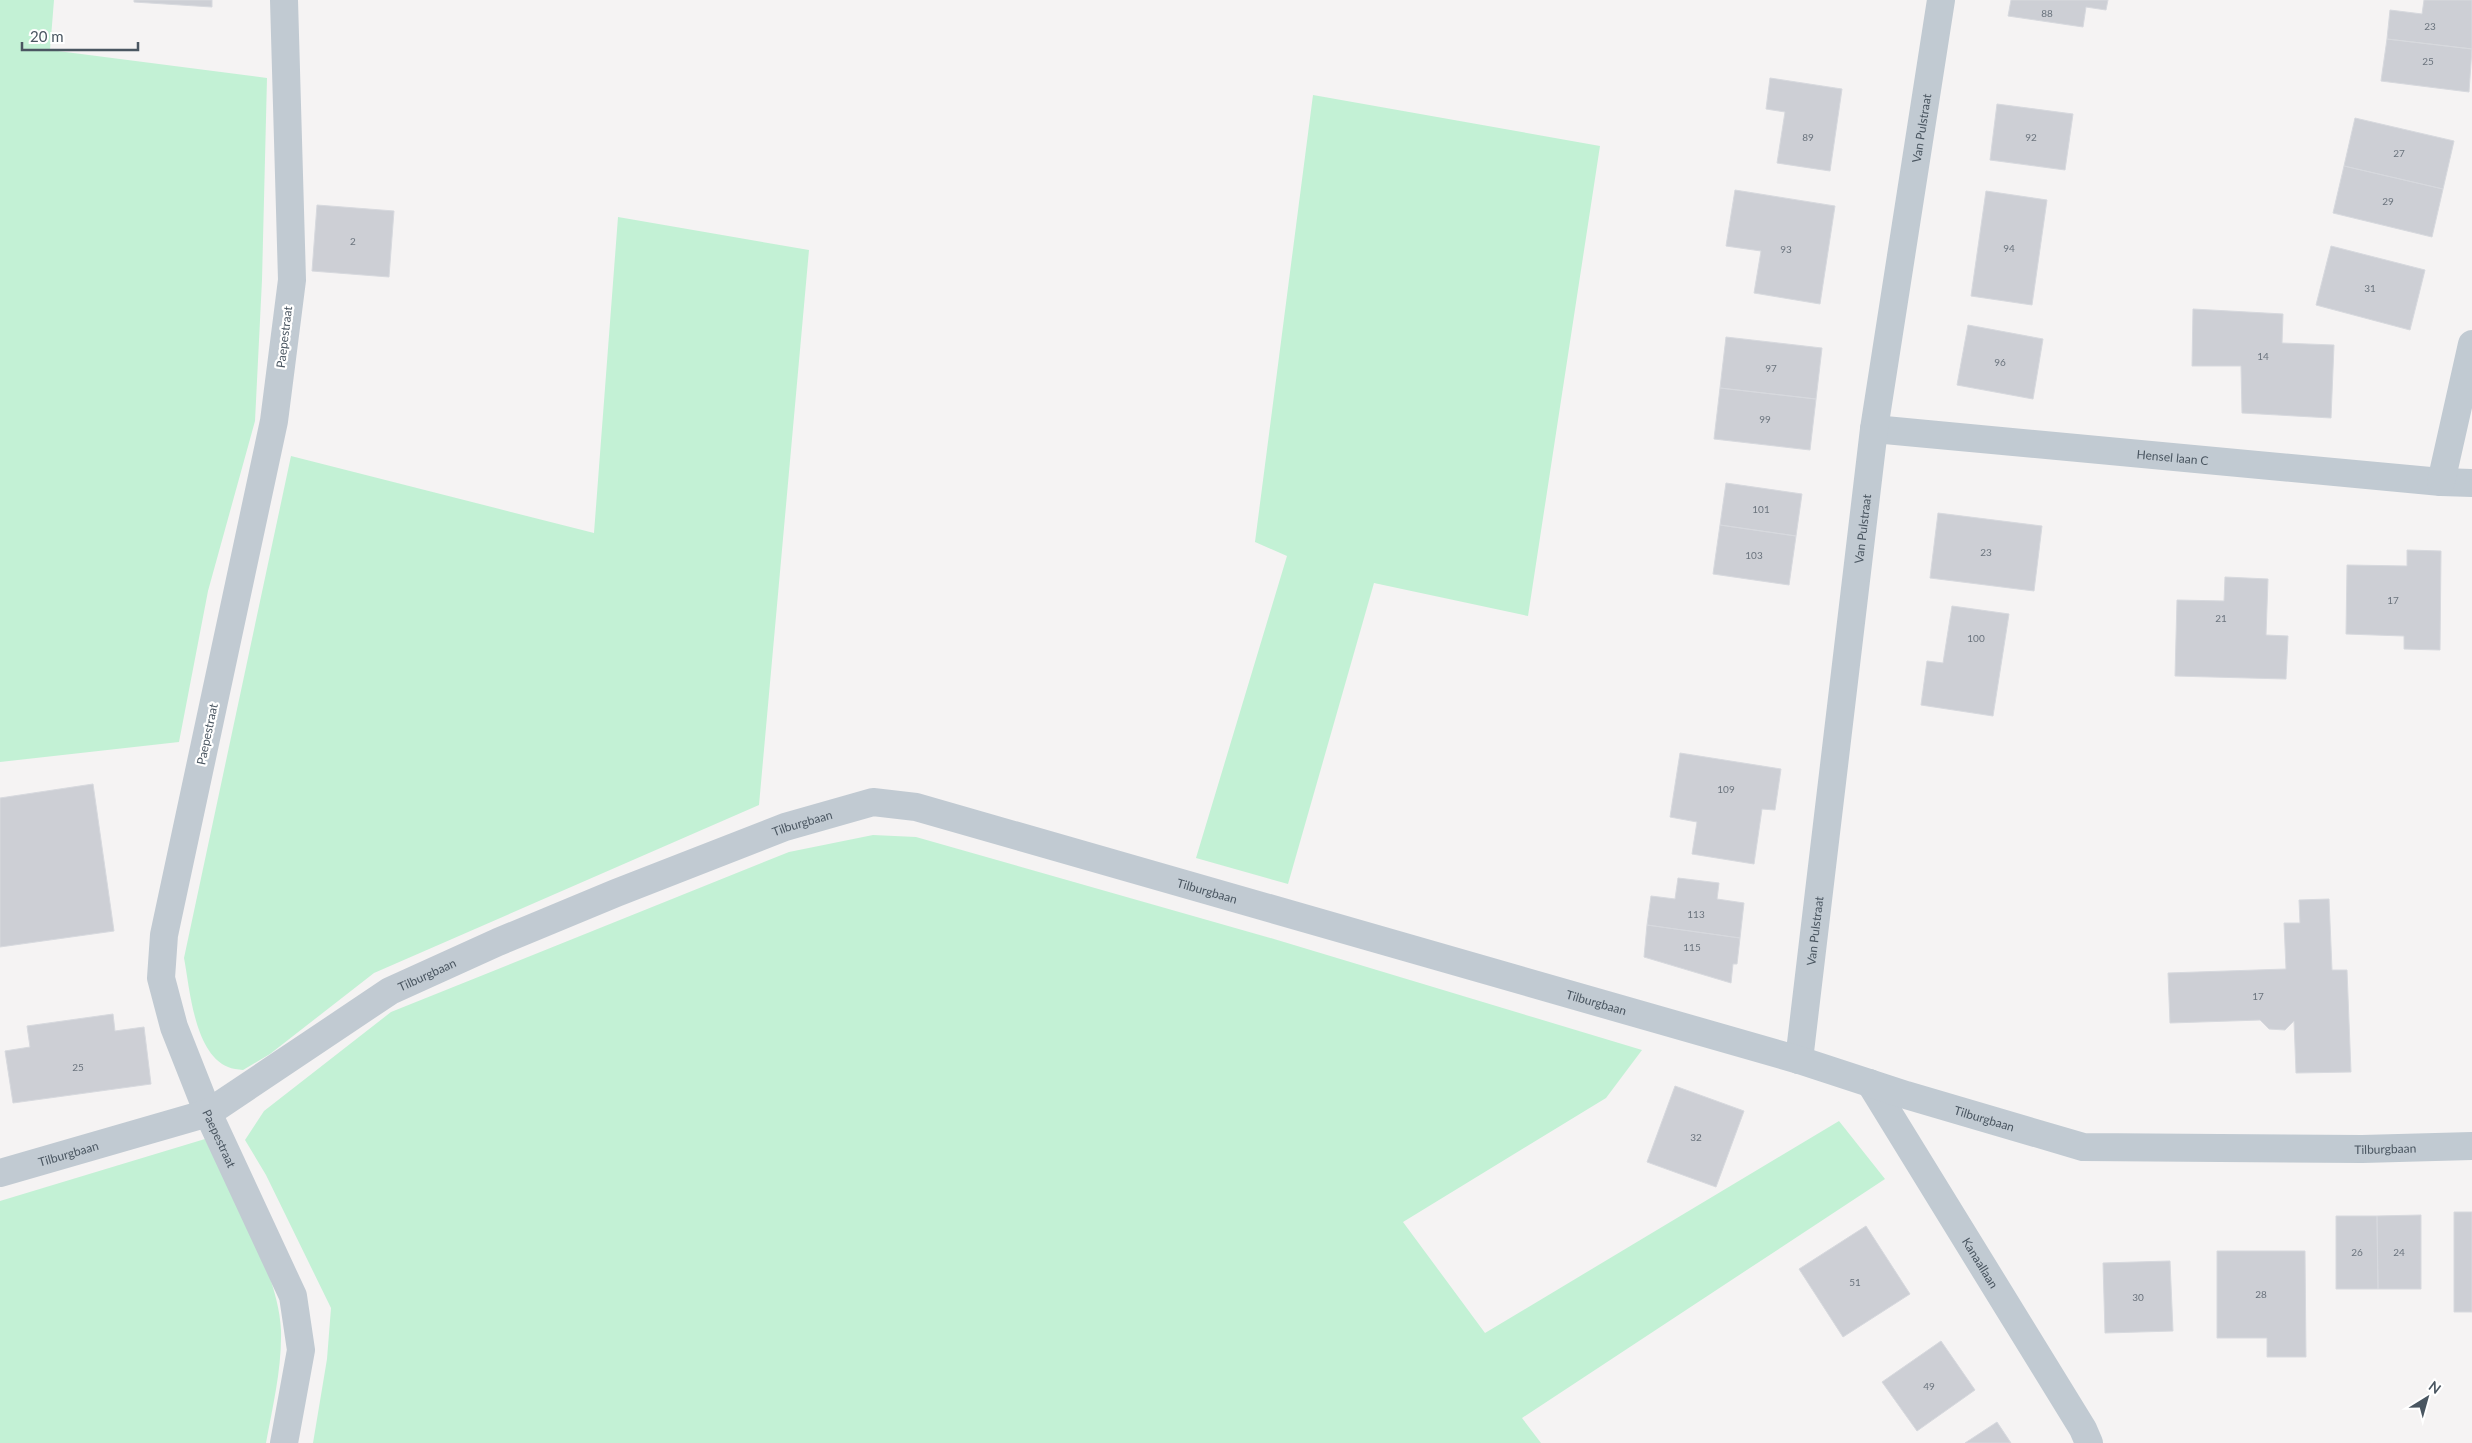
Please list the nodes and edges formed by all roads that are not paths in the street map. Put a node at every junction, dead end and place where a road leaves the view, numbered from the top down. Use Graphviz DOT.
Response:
graph roads {
  1 [pos="284,0"];
  2 [pos="1941,0"];
  3 [pos="2472,344"];
  4 [pos="1874,429"];
  5 [pos="2441,482"];
  6 [pos="2472,482"];
  7 [pos="1799,1060"];
  8 [pos="1870,1083"];
  9 [pos="208,1113"];
  10 [pos="2472,1146"];
  11 [pos="0,1173"];
  12 [pos="284,1443"];
  13 [pos="2089,1443"];
  1 -- 9 [label="street, Paepestraat"];
  2 -- 4 [label="street, Van Pulstraat"];
  3 -- 5 [label="street"];
  4 -- 5 [label="street, Hensel laan C"];
  4 -- 7 [label="street, Van Pulstraat"];
  5 -- 6 [label="street, Hensel laan C"];
  7 -- 8 [label="street, Tilburgbaan"];
  7 -- 9 [label="street, Tilburgbaan"];
  8 -- 10 [label="street, Tilburgbaan"];
  8 -- 13 [label="street, Kanaallaan"];
  9 -- 11 [label="street, Tilburgbaan"];
  9 -- 12 [label="street, Paepestraat"];
}
